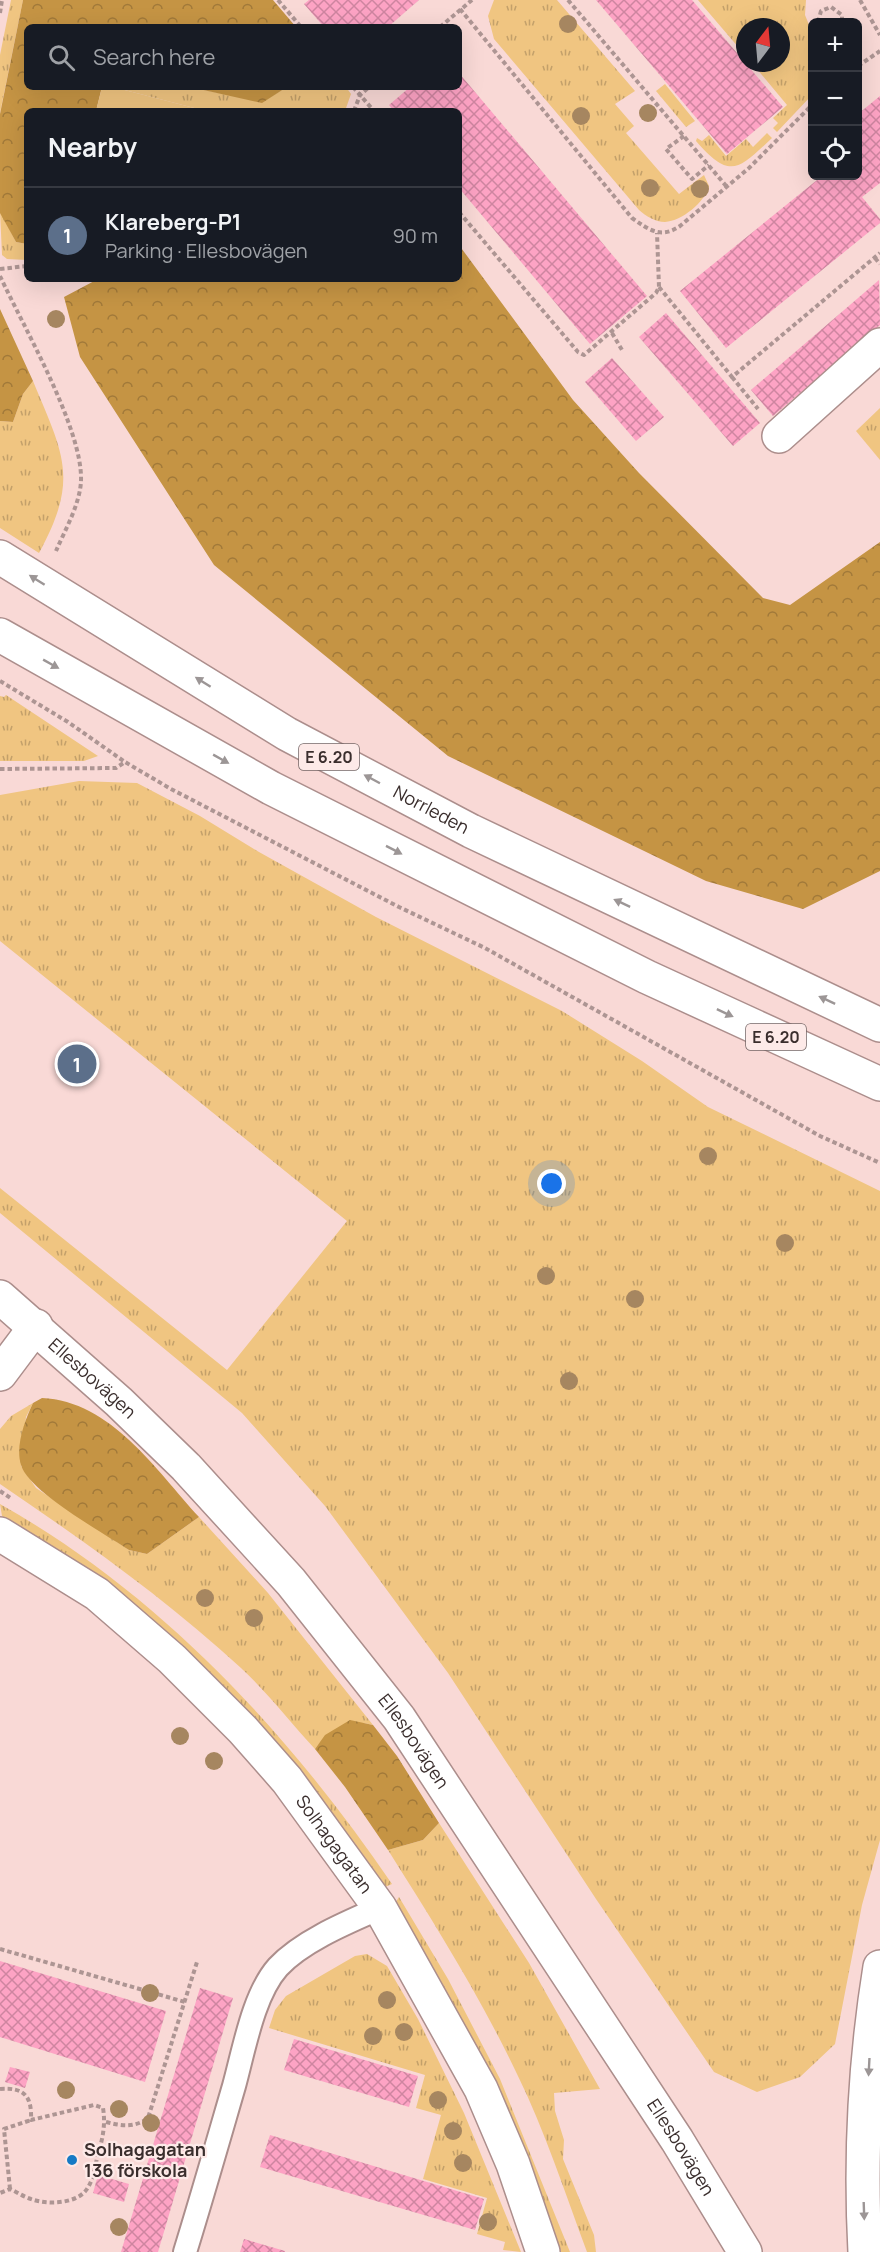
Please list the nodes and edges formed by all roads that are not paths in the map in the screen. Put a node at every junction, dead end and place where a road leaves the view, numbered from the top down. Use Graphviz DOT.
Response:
graph roads {
  1 [pos="880,345"];
  2 [pos="779,436"];
  3 [pos="0,557"];
  4 [pos="0,635"];
  5 [pos="880,1025"];
  6 [pos="880,1084"];
  7 [pos="0,1297"];
  8 [pos="36,1326"];
  9 [pos="0,1374"];
  10 [pos="0,1534"];
  11 [pos="380,1908"];
  12 [pos="880,1967"];
  13 [pos="185,2252"];
  14 [pos="543,2252"];
  15 [pos="745,2252"];
  16 [pos="865,2252"];
  1 -- 2 [label="main road"];
  5 -- 3 [label="main road, Norrleden / E 6.20, one-way"];
  4 -- 6 [label="main road, E 6.20, one-way"];
  7 -- 8 [label="main road, Ellesbovägen"];
  8 -- 9 [label="main road"];
  8 -- 15 [label="main road, Ellesbovägen"];
  10 -- 11 [label="main road, Solhagagatan"];
  11 -- 13 [label="lane"];
  11 -- 14 [label="main road, Solhagagatan"];
  12 -- 16 [label="main road, one-way"];
}
